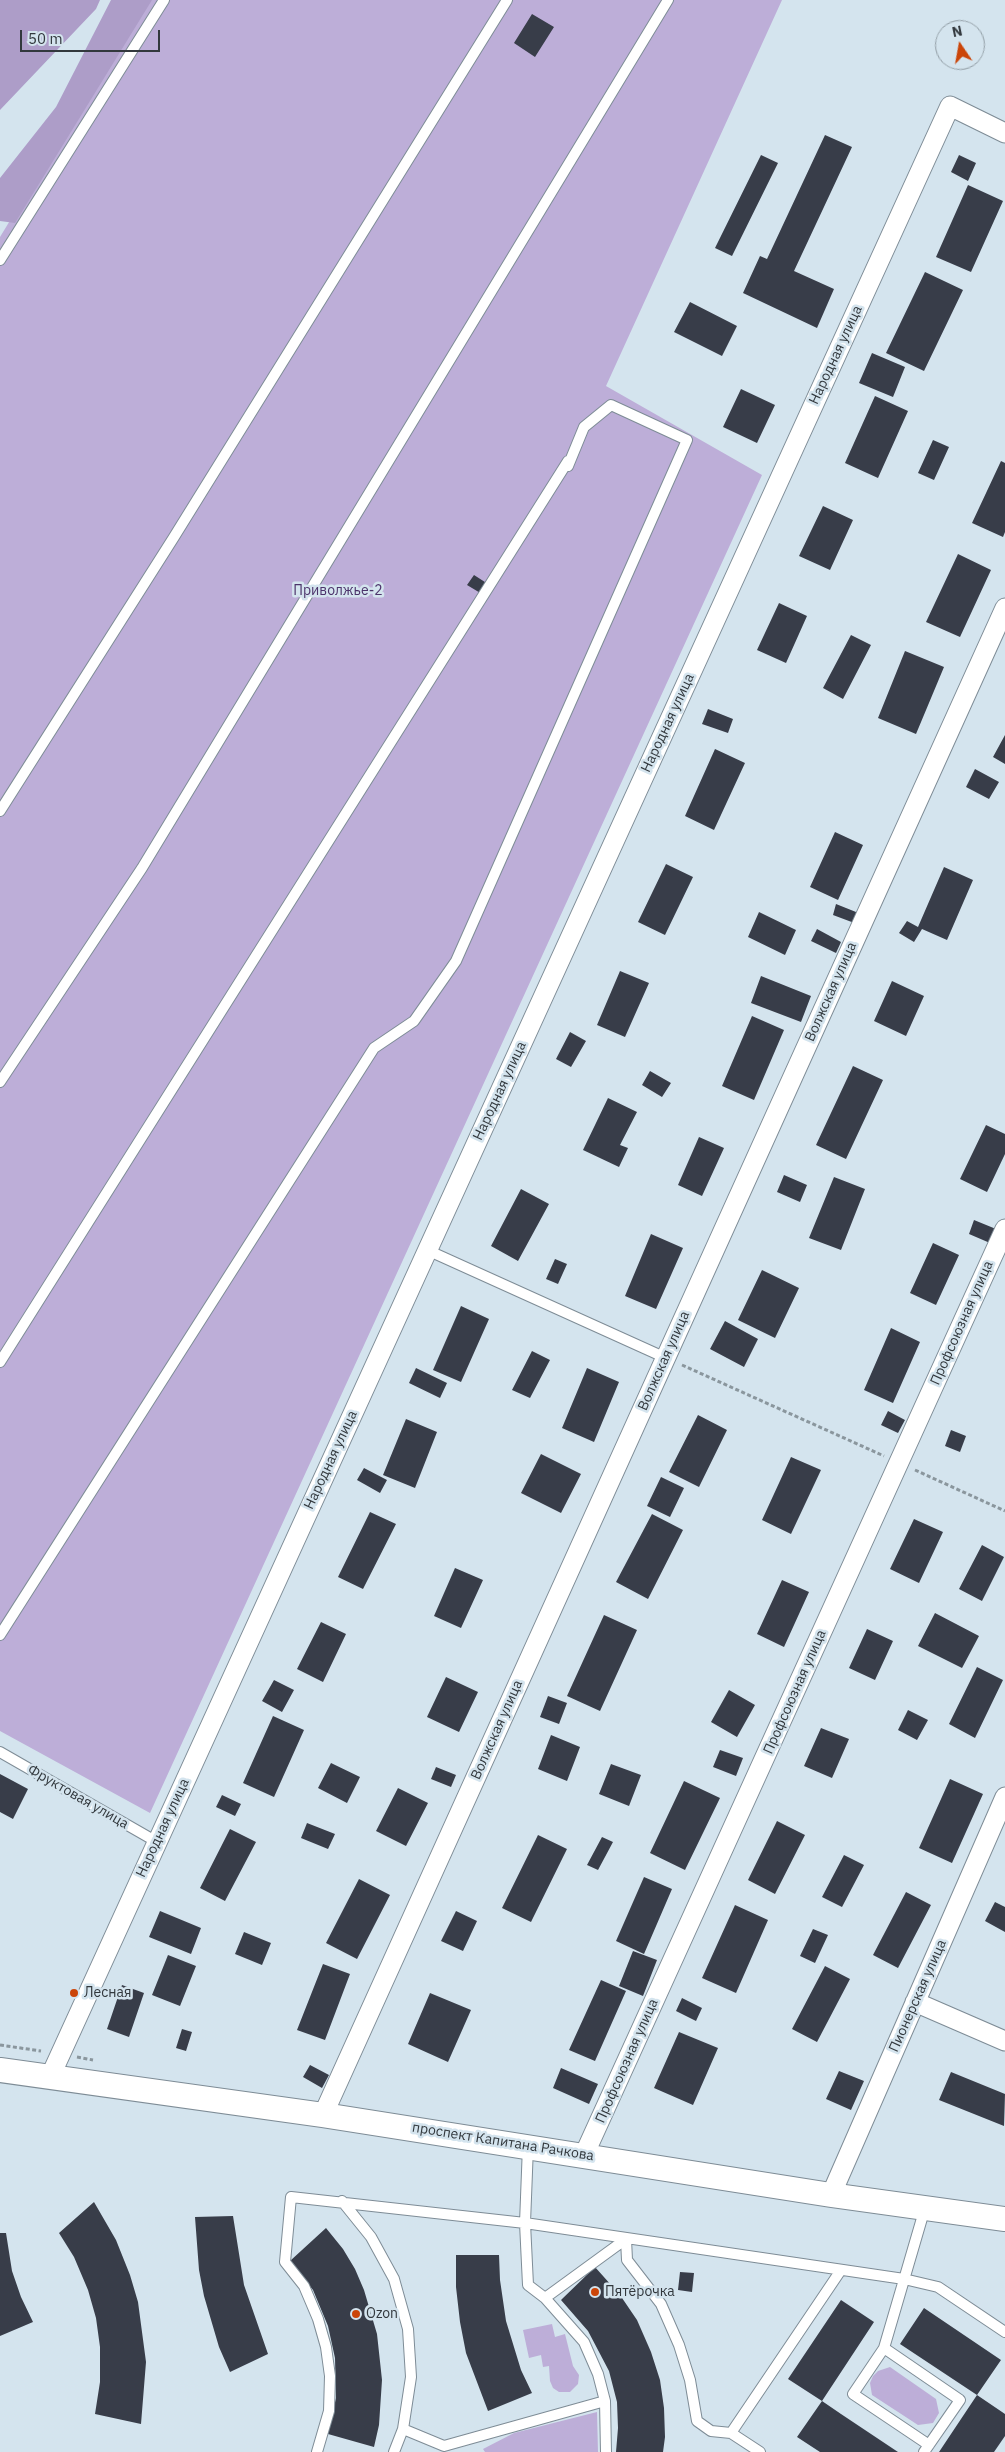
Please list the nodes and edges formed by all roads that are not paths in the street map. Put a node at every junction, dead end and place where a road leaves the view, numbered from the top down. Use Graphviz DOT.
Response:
graph roads {
  1 [pos="164,0"];
  2 [pos="507,0"];
  3 [pos="668,0"];
  4 [pos="1005,133"];
  5 [pos="0,260"];
  6 [pos="1005,608"];
  7 [pos="0,811"];
  8 [pos="0,1082"];
  9 [pos="1005,1228"];
  10 [pos="427,1250"];
  11 [pos="666,1358"];
  12 [pos="0,1362"];
  13 [pos="0,1635"];
  14 [pos="0,1752"];
  15 [pos="1005,1797"];
  16 [pos="157,1842"];
  17 [pos="915,2002"];
  18 [pos="1005,2042"];
  19 [pos="0,2070"];
  20 [pos="50,2077"];
  21 [pos="323,2115"];
  22 [pos="528,2146"];
  23 [pos="584,2155"];
  24 [pos="830,2195"];
  25 [pos="342,2201"];
  26 [pos="925,2208"];
  27 [pos="1005,2219"];
  28 [pos="525,2223"];
  29 [pos="626,2239"];
  30 [pos="841,2270"];
  31 [pos="904,2280"];
  32 [pos="544,2298"];
  33 [pos="1005,2332"];
  34 [pos="884,2348"];
  35 [pos="605,2401"];
  36 [pos="403,2429"];
  37 [pos="732,2433"];
  38 [pos="444,2446"];
  39 [pos="927,2448"];
  40 [pos="317,2452"];
  41 [pos="394,2452"];
  42 [pos="457,2452"];
  43 [pos="606,2452"];
  44 [pos="760,2452"];
  1 -- 5 [label="lane"];
  2 -- 7 [label="lane"];
  3 -- 8 [label="lane"];
  4 -- 10 [label="street, Народная улица"];
  6 -- 11 [label="street, Волжская улица"];
  9 -- 23 [label="street, Профсоюзная улица"];
  10 -- 11 [label="lane"];
  10 -- 16 [label="street, Народная улица"];
  11 -- 21 [label="street, Волжская улица"];
  12 -- 13 [label="lane"];
  14 -- 16 [label="lane, Фруктовая улица"];
  15 -- 17 [label="street, Пионерская улица"];
  16 -- 20 [label="street, Народная улица"];
  17 -- 18 [label="street"];
  17 -- 24 [label="street, Пионерская улица"];
  19 -- 20 [label="street, проспект Капитана Рачкова"];
  20 -- 21 [label="street, проспект Капитана Рачкова"];
  21 -- 22 [label="street, проспект Капитана Рачкова"];
  22 -- 23 [label="street, проспект Капитана Рачкова"];
  22 -- 28 [label="lane"];
  23 -- 24 [label="street, проспект Капитана Рачкова"];
  24 -- 26 [label="street, проспект Капитана Рачкова"];
  25 -- 28 [label="lane"];
  25 -- 36 [label="lane"];
  25 -- 40 [label="lane"];
  26 -- 27 [label="street, проспект Капитана Рачкова"];
  26 -- 31 [label="lane"];
  28 -- 29 [label="lane"];
  28 -- 32 [label="lane"];
  29 -- 30 [label="lane"];
  29 -- 32 [label="lane"];
  29 -- 37 [label="lane"];
  30 -- 31 [label="lane"];
  30 -- 37 [label="lane"];
  31 -- 33 [label="lane"];
  31 -- 34 [label="lane"];
  32 -- 35 [label="lane"];
  34 -- 39 [label="lane"];
  34 -- 39 [label="lane"];
  35 -- 38 [label="lane"];
  35 -- 43 [label="lane"];
  36 -- 38 [label="lane"];
  36 -- 41 [label="lane"];
  37 -- 44 [label="lane"];
  38 -- 42 [label="lane"];
}
